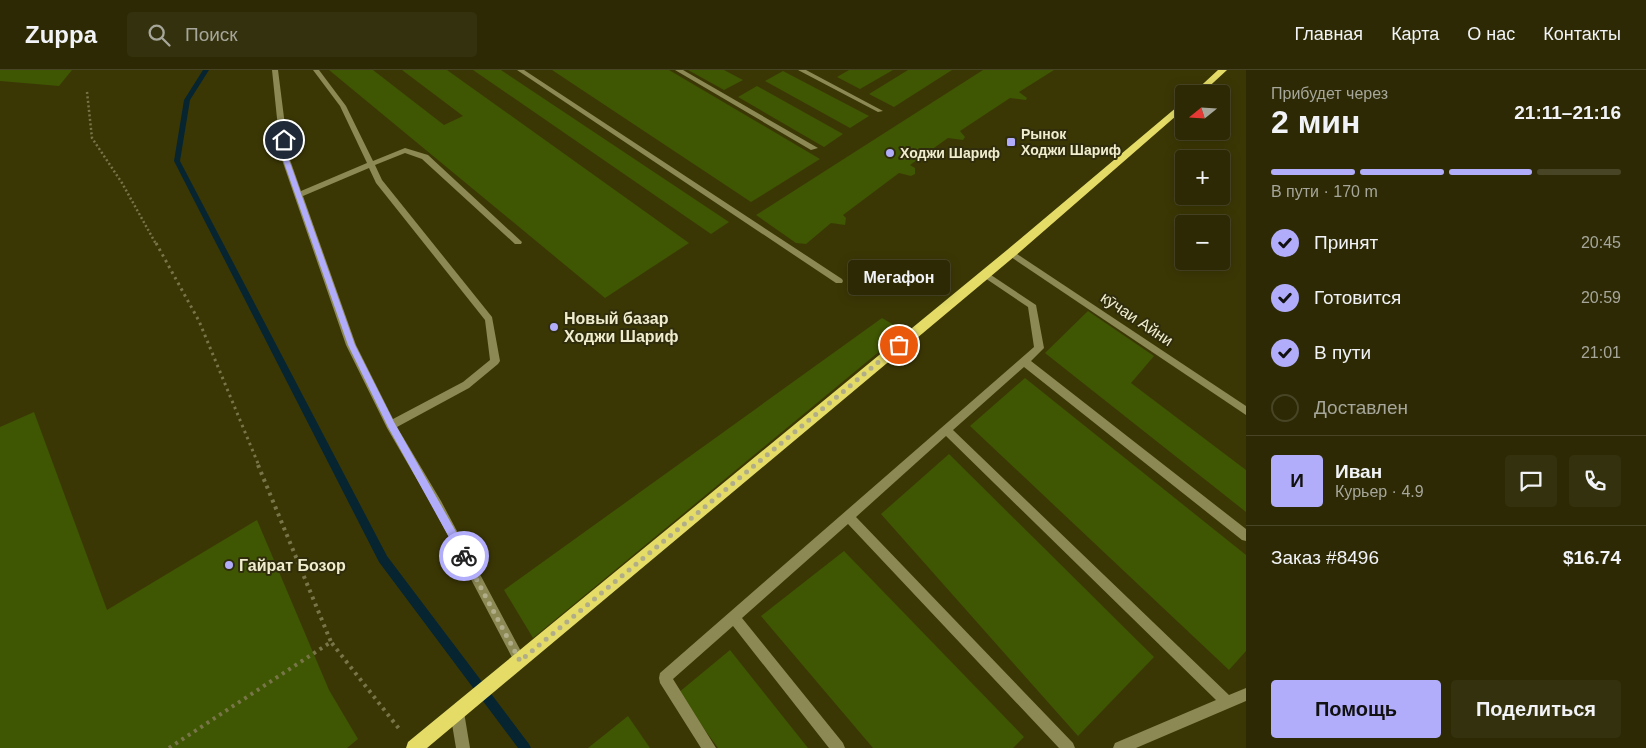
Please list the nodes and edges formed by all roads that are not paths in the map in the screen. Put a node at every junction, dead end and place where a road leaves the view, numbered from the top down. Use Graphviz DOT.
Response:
graph roads {
  1 [pos="275,70"];
  2 [pos="316,70"];
  3 [pos="520,70"];
  4 [pos="678,70"];
  5 [pos="801,70"];
  6 [pos="1223,70"];
  7 [pos="1206,85"];
  8 [pos="880,111"];
  9 [pos="1175,112"];
  10 [pos="814,148"];
  11 [pos="373,165"];
  12 [pos="299,195"];
  13 [pos="518,242"];
  14 [pos="1011,253"];
  15 [pos="985,274"];
  16 [pos="839,281"];
  17 [pos="1024,361"];
  18 [pos="1246,411"];
  19 [pos="391,424"];
  20 [pos="946,430"];
  21 [pos="848,516"];
  22 [pos="1246,536"];
  23 [pos="734,617"];
  24 [pos="520,661"];
  25 [pos="1246,694"];
  26 [pos="1227,702"];
  27 [pos="457,712"];
  28 [pos="414,748"];
  29 [pos="463,748"];
  30 [pos="709,748"];
  31 [pos="838,748"];
  32 [pos="1068,748"];
  33 [pos="1120,748"];
  1 -- 12 [label="street"];
  2 -- 11 [label="street"];
  3 -- 16 [label="street"];
  4 -- 10 [label="street"];
  5 -- 8 [label="street"];
  6 -- 7 [label="main road"];
  9 -- 14 [label="main road"];
  11 -- 12 [label="street"];
  11 -- 13 [label="street"];
  11 -- 19 [label="street"];
  12 -- 19 [label="street"];
  14 -- 15 [label="main road"];
  14 -- 18 [label="street, кӯчаи Айни"];
  15 -- 17 [label="street"];
  15 -- 24 [label="main road"];
  17 -- 20 [label="street"];
  17 -- 22 [label="street"];
  19 -- 24 [label="street"];
  20 -- 21 [label="street"];
  20 -- 26 [label="street"];
  21 -- 23 [label="street"];
  21 -- 32 [label="street"];
  23 -- 30 [label="street"];
  23 -- 31 [label="street"];
  24 -- 27 [label="main road"];
  25 -- 26 [label="street"];
  26 -- 33 [label="street"];
  27 -- 28 [label="main road"];
  27 -- 29 [label="street"];
}
